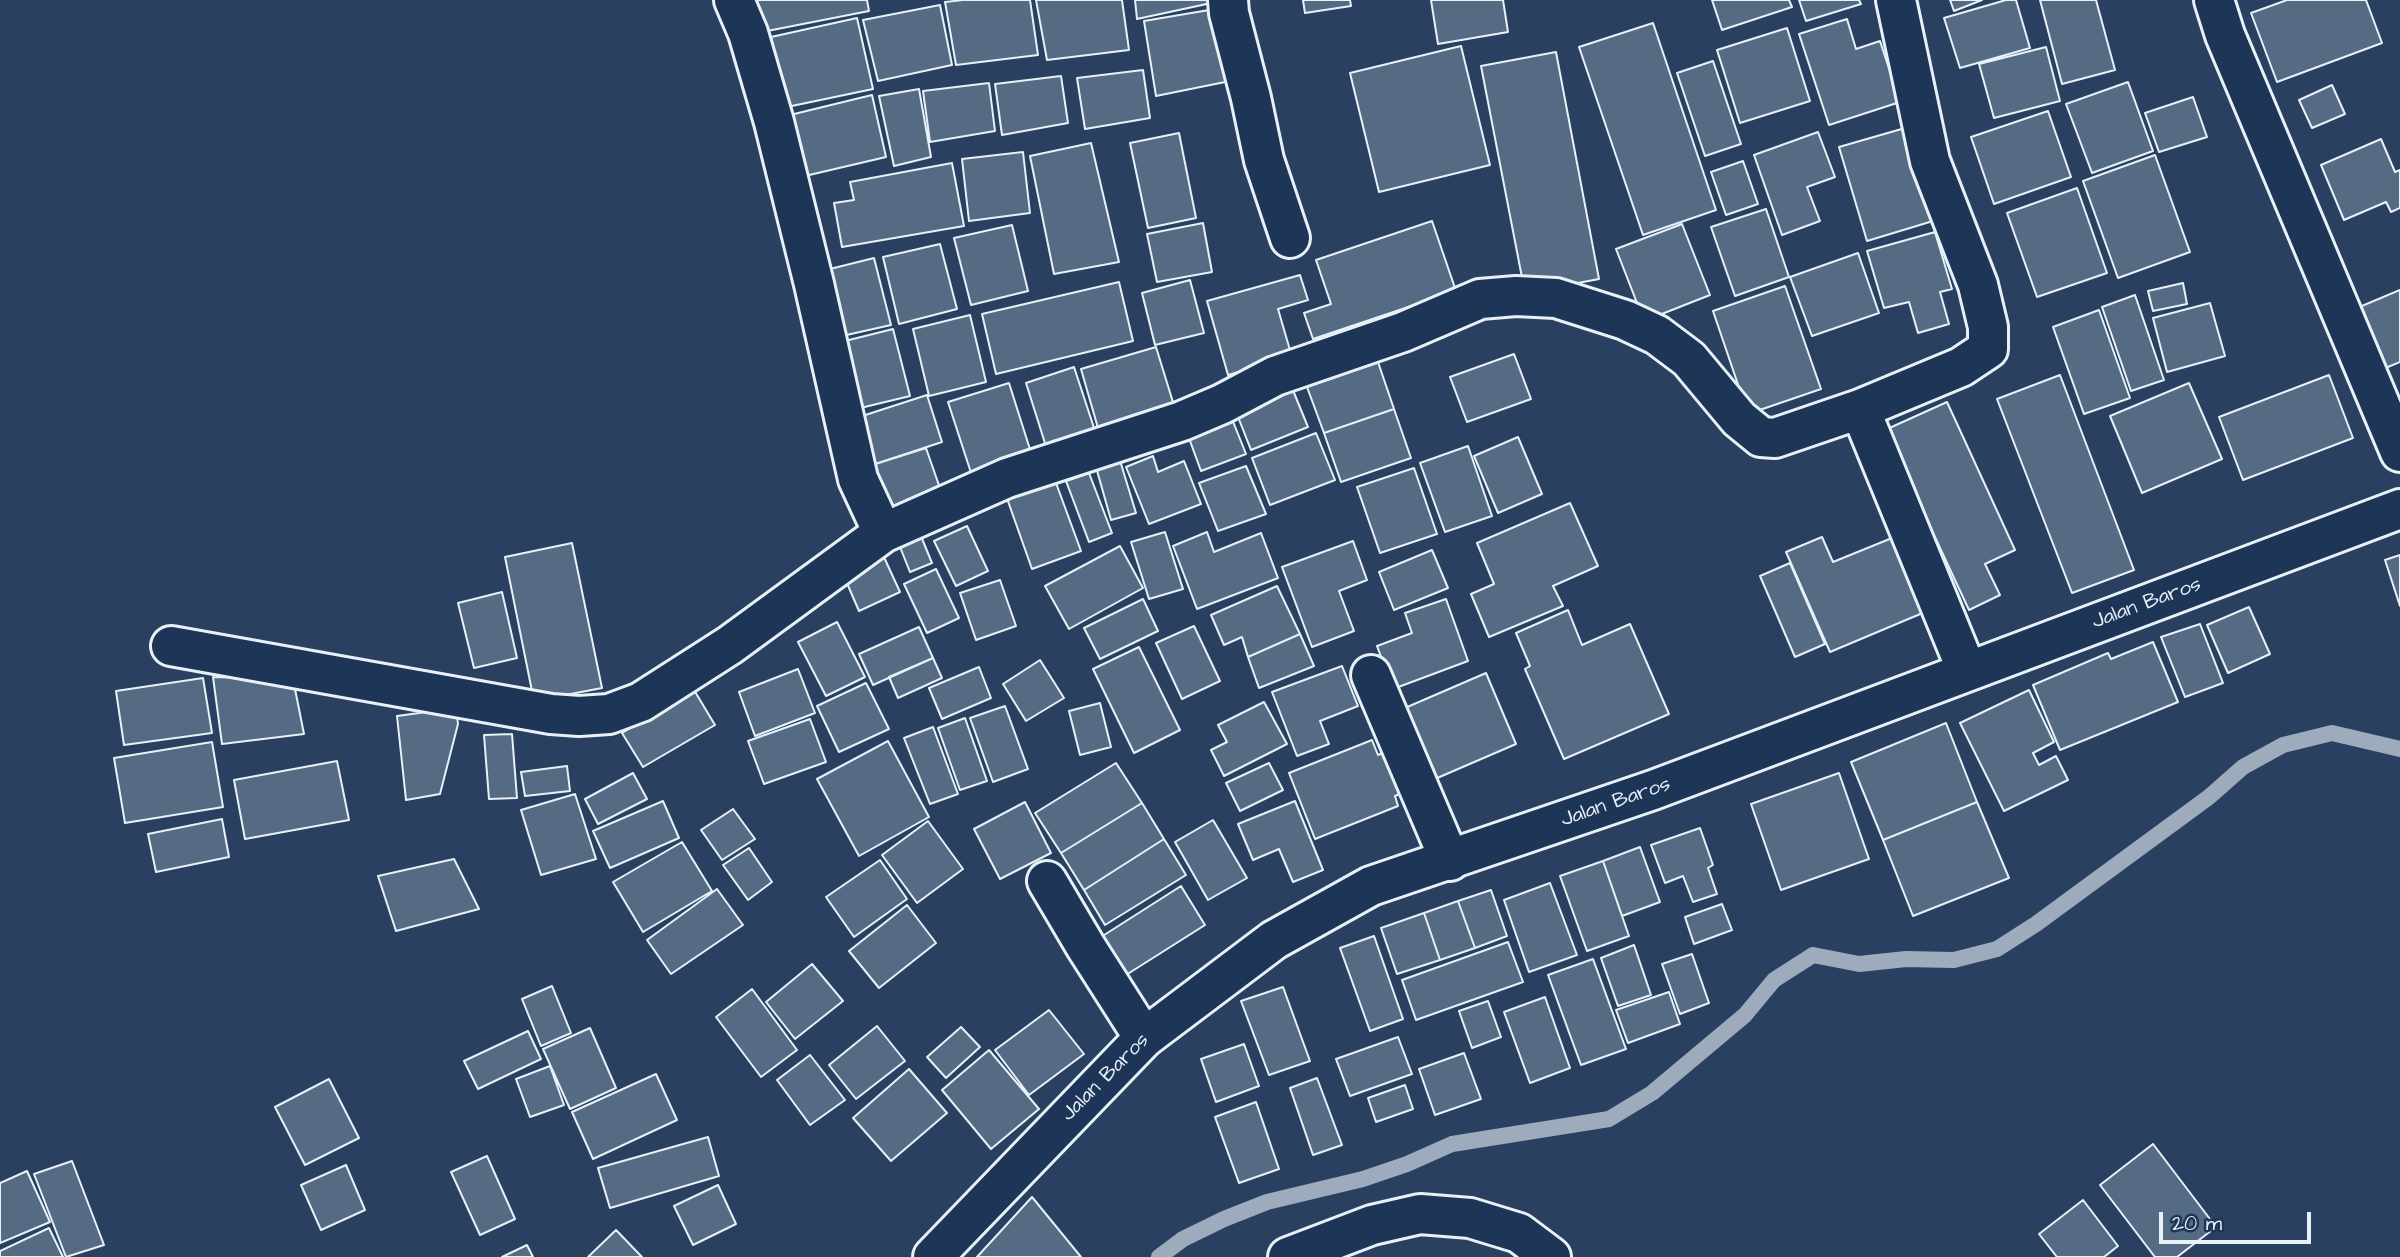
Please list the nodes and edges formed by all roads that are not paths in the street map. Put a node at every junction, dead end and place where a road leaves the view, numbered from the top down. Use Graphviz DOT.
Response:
graph roads {
  1 [pos="734,0"];
  2 [pos="1228,0"];
  3 [pos="1896,0"];
  4 [pos="2214,0"];
  5 [pos="1290,238"];
  6 [pos="1860,409"];
  7 [pos="2400,452"];
  8 [pos="2400,509"];
  9 [pos="883,533"];
  10 [pos="171,646"];
  11 [pos="1967,671"];
  12 [pos="1371,675"];
  13 [pos="1450,861"];
  14 [pos="1047,881"];
  15 [pos="1144,1038"];
  16 [pos="933,1257"];
  17 [pos="1288,1257"];
  18 [pos="1551,1257"];
  1 -- 9 [label="street"];
  2 -- 5 [label="street"];
  3 -- 6 [label="street"];
  4 -- 7 [label="street"];
  6 -- 9 [label="street"];
  6 -- 11 [label="street"];
  8 -- 11 [label="street, Jalan Baros"];
  9 -- 10 [label="street"];
  11 -- 13 [label="street, Jalan Baros"];
  12 -- 13 [label="street"];
  13 -- 15 [label="street, Jalan Baros"];
  14 -- 15 [label="street"];
  15 -- 16 [label="street, Jalan Baros"];
  17 -- 18 [label="street"];
}
